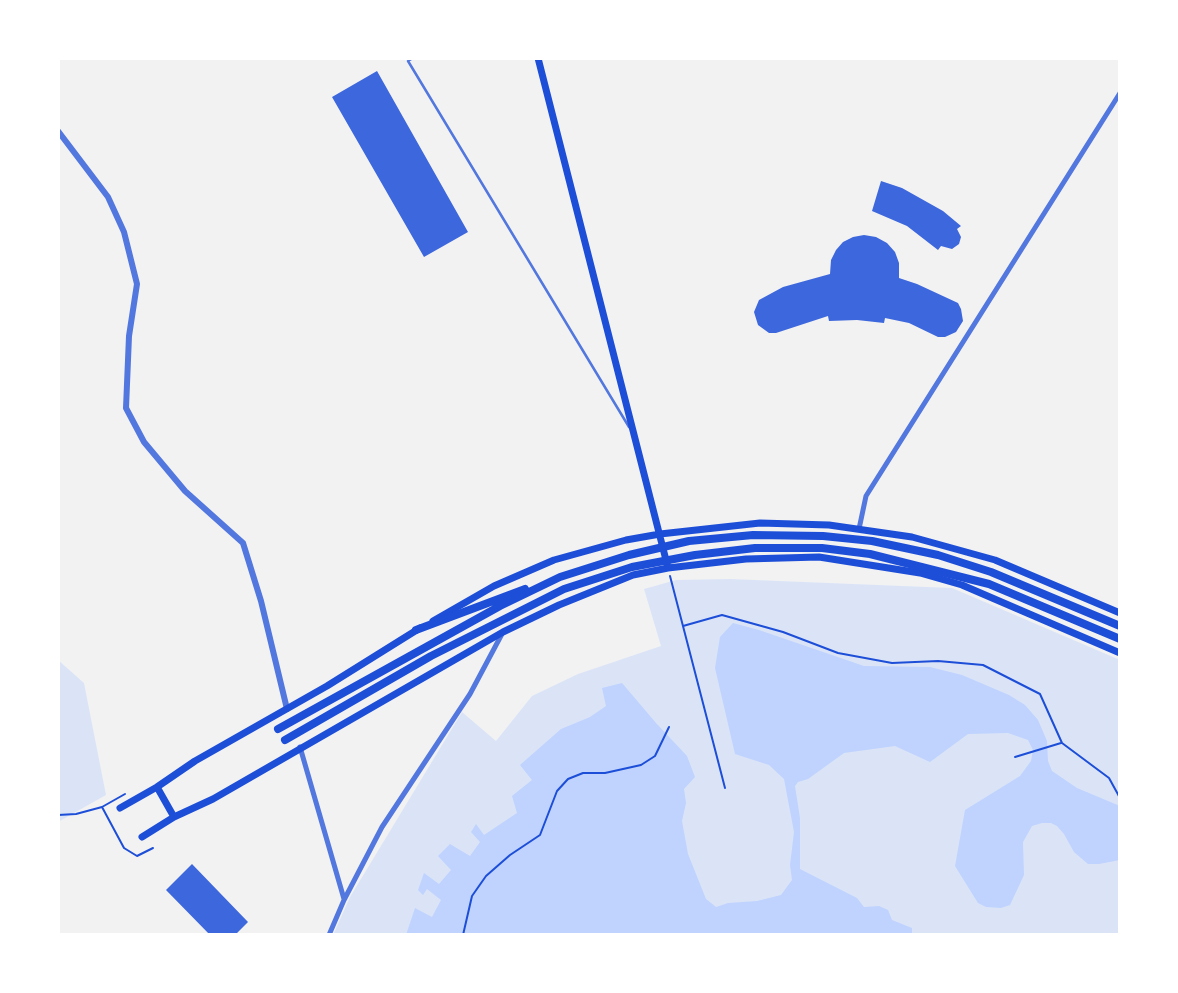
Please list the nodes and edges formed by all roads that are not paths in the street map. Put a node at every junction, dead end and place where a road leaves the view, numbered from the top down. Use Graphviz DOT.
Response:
graph roads {
  1 [pos="413,58"];
  2 [pos="538,58"];
  3 [pos="1120,93"];
  4 [pos="58,131"];
  5 [pos="637,441"];
  6 [pos="859,529"];
  7 [pos="660,534"];
  8 [pos="668,568"];
  9 [pos="560,577"];
  10 [pos="1120,613"];
  11 [pos="1120,626"];
  12 [pos="416,630"];
  13 [pos="503,632"];
  14 [pos="1120,639"];
  15 [pos="1120,653"];
  16 [pos="287,709"];
  17 [pos="278,729"];
  18 [pos="285,740"];
  19 [pos="300,747"];
  20 [pos="158,787"];
  21 [pos="120,808"];
  22 [pos="174,817"];
  23 [pos="142,837"];
  24 [pos="344,900"];
  25 [pos="329,935"];
  1 -- 5 [label="lane"];
  2 -- 5 [label="main road"];
  3 -- 6 [label="street"];
  4 -- 16 [label="street"];
  5 -- 7 [label="main road"];
  6 -- 7 [label="main road"];
  6 -- 10 [label="main road"];
  7 -- 8 [label="main road"];
  7 -- 12 [label="main road"];
  8 -- 13 [label="main road"];
  8 -- 15 [label="main road"];
  9 -- 11 [label="highway"];
  9 -- 12 [label="highway"];
  9 -- 17 [label="highway"];
  12 -- 16 [label="main road"];
  13 -- 19 [label="main road"];
  13 -- 24 [label="street"];
  14 -- 18 [label="highway"];
  16 -- 20 [label="main road"];
  19 -- 22 [label="main road"];
  19 -- 24 [label="street"];
  20 -- 21 [label="main road"];
  20 -- 22 [label="main road"];
  22 -- 23 [label="main road"];
  24 -- 25 [label="street"];
}
